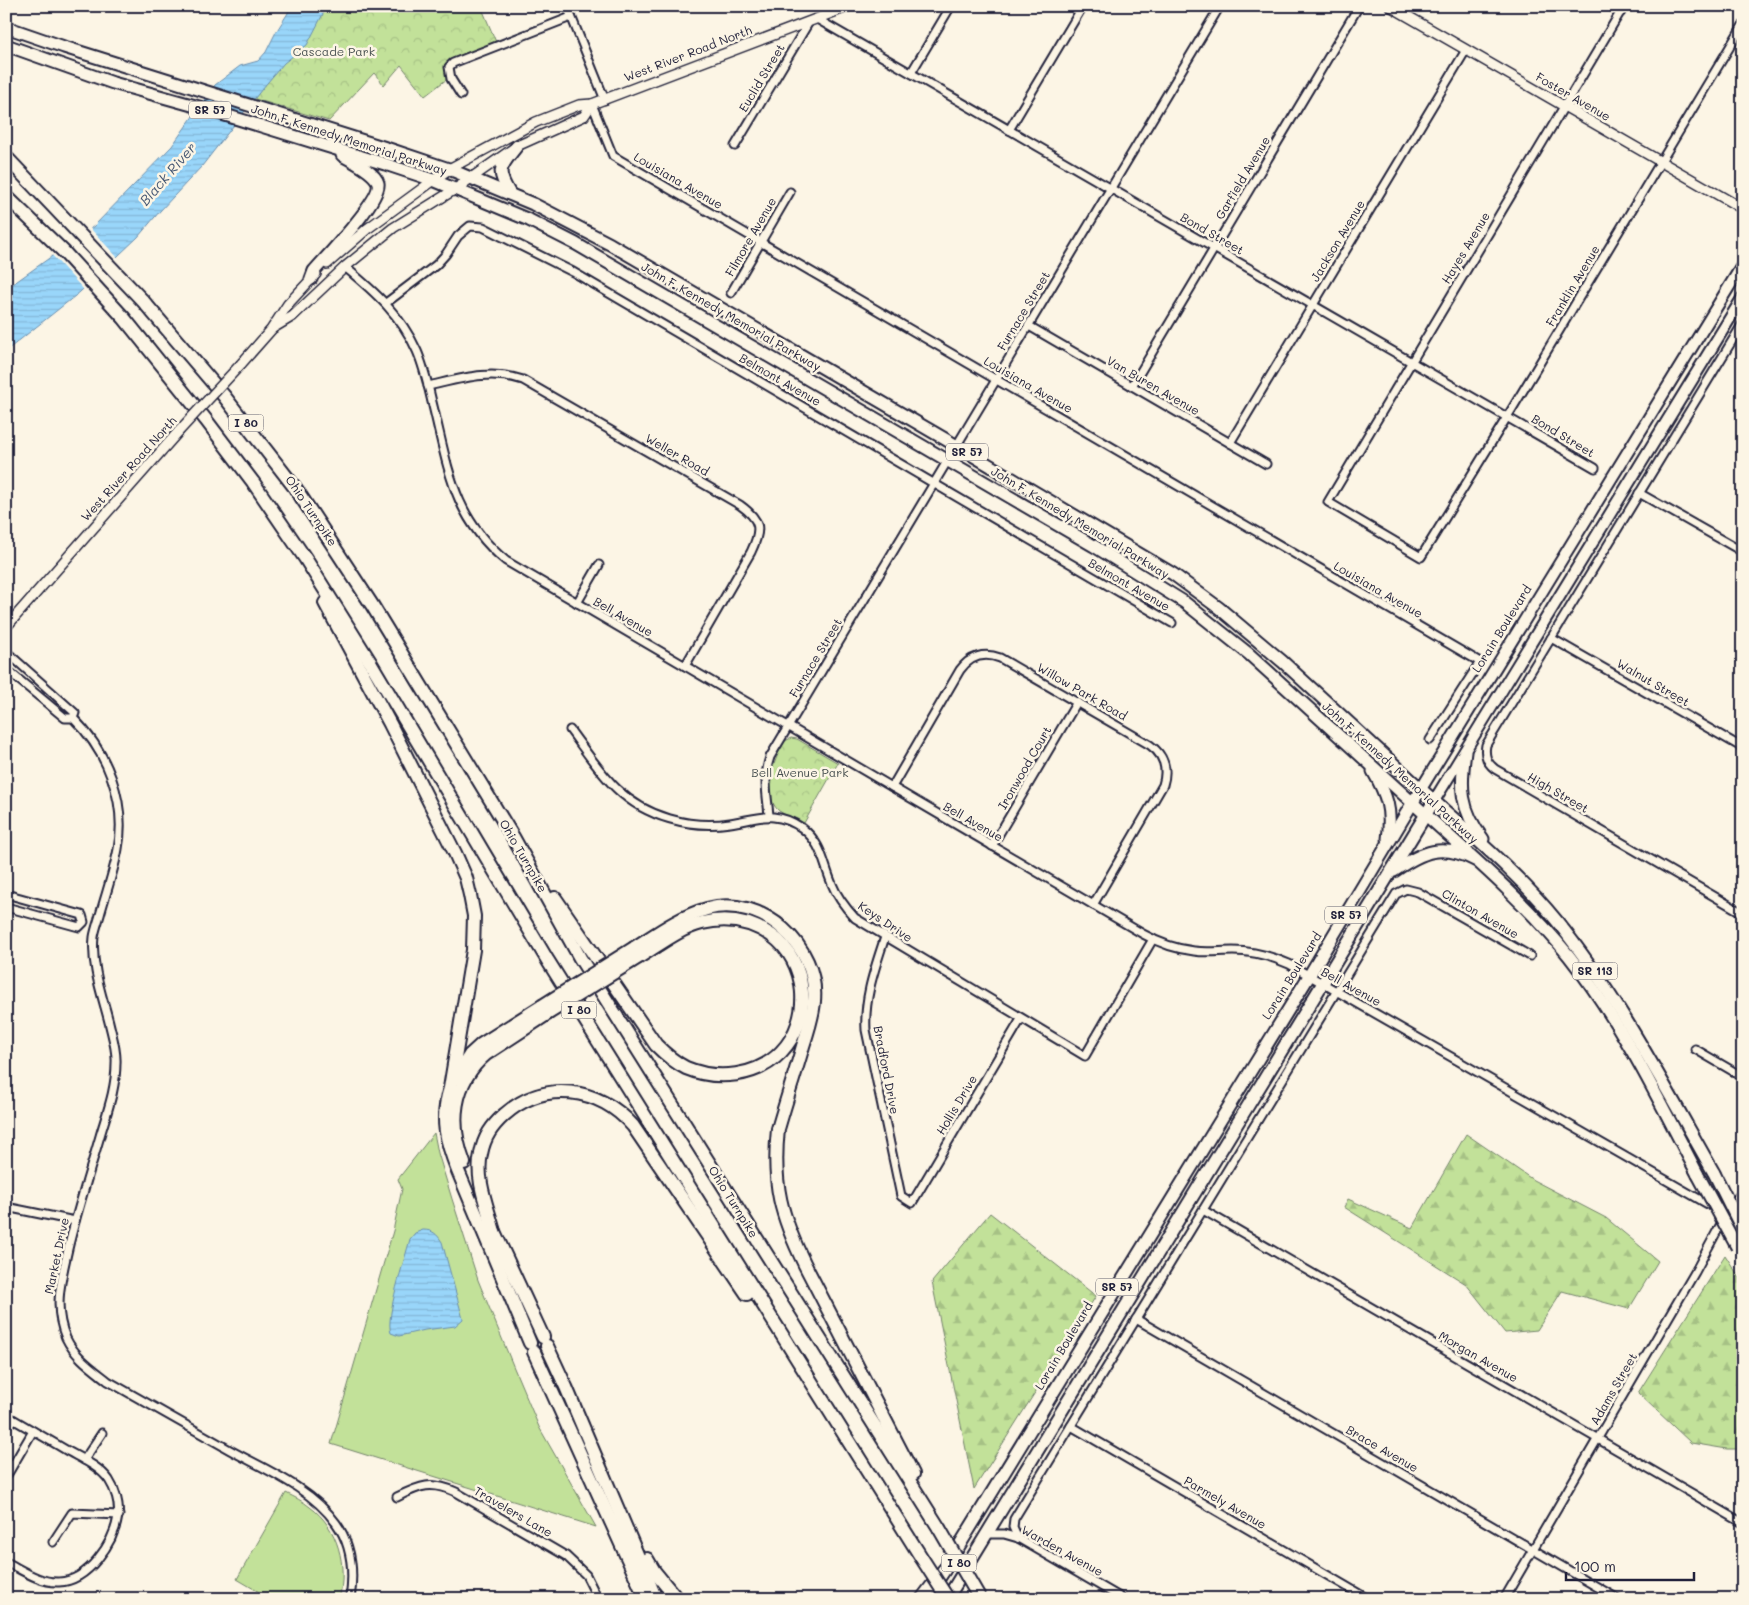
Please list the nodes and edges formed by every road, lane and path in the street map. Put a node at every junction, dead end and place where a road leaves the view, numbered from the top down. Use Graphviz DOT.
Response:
graph roads {
  1 [pos="567,6"];
  2 [pos="850,6"];
  3 [pos="951,6"];
  4 [pos="1083,6"];
  5 [pos="1220,6"];
  6 [pos="1359,6"];
  7 [pos="1390,6"];
  8 [pos="1610,6"];
  9 [pos="1622,9"];
  10 [pos="571,16"];
  11 [pos="813,20"];
  12 [pos="1743,25"];
  13 [pos="6,27"];
  14 [pos="6,45"];
  15 [pos="1466,50"];
  16 [pos="911,73"];
  17 [pos="461,95"];
  18 [pos="605,100"];
  19 [pos="592,104"];
  20 [pos="1564,106"];
  21 [pos="1009,130"];
  22 [pos="517,146"];
  23 [pos="735,146"];
  24 [pos="328,147"];
  25 [pos="6,157"];
  26 [pos="1661,162"];
  27 [pos="449,169"];
  28 [pos="470,177"];
  29 [pos="433,180"];
  30 [pos="1111,188"];
  31 [pos="454,190"];
  32 [pos="790,192"];
  33 [pos="510,194"];
  34 [pos="6,196"];
  35 [pos="1743,209"];
  36 [pos="761,242"];
  37 [pos="1214,248"];
  38 [pos="1743,264"];
  39 [pos="346,267"];
  40 [pos="311,279"];
  41 [pos="732,292"];
  42 [pos="1743,297"];
  43 [pos="386,304"];
  44 [pos="1313,305"];
  45 [pos="1743,323"];
  46 [pos="1029,326"];
  47 [pos="271,330"];
  48 [pos="1411,361"];
  49 [pos="996,380"];
  50 [pos="428,386"];
  51 [pos="1132,386"];
  52 [pos="1508,417"];
  53 [pos="1230,443"];
  54 [pos="957,446"];
  55 [pos="948,460"];
  56 [pos="239,463"];
  57 [pos="1266,464"];
  58 [pos="1595,468"];
  59 [pos="934,484"];
  60 [pos="1639,493"];
  61 [pos="1743,552"];
  62 [pos="1421,557"];
  63 [pos="599,565"];
  64 [pos="577,603"];
  65 [pos="1172,624"];
  66 [pos="6,627"];
  67 [pos="1551,638"];
  68 [pos="6,654"];
  69 [pos="685,666"];
  70 [pos="6,669"];
  71 [pos="1077,702"];
  72 [pos="73,718"];
  73 [pos="788,727"];
  74 [pos="570,730"];
  75 [pos="1430,740"];
  76 [pos="1743,748"];
  77 [pos="1465,752"];
  78 [pos="1369,763"];
  79 [pos="892,787"];
  80 [pos="1421,789"];
  81 [pos="1434,801"];
  82 [pos="1413,803"];
  83 [pos="769,815"];
  84 [pos="1426,815"];
  85 [pos="513,837"];
  86 [pos="992,846"];
  87 [pos="1382,854"];
  88 [pos="1498,858"];
  89 [pos="1475,860"];
  90 [pos="1390,874"];
  91 [pos="6,894"];
  92 [pos="1093,905"];
  93 [pos="6,907"];
  94 [pos="1743,912"];
  95 [pos="84,922"];
  96 [pos="97,926"];
  97 [pos="885,937"];
  98 [pos="1153,940"];
  99 [pos="636,952"];
  100 [pos="1530,956"];
  101 [pos="1309,976"];
  102 [pos="1323,983"];
  103 [pos="1336,991"];
  104 [pos="544,1010"];
  105 [pos="1021,1018"];
  106 [pos="1694,1049"];
  107 [pos="1743,1076"];
  108 [pos="450,1088"];
  109 [pos="1743,1190"];
  110 [pos="912,1203"];
  111 [pos="6,1207"];
  112 [pos="1203,1210"];
  113 [pos="1725,1216"];
  114 [pos="75,1221"];
  115 [pos="1743,1226"];
  116 [pos="1743,1231"];
  117 [pos="494,1232"];
  118 [pos="1740,1251"];
  119 [pos="1136,1319"];
  120 [pos="827,1406"];
  121 [pos="6,1415"];
  122 [pos="1070,1426"];
  123 [pos="33,1431"];
  124 [pos="102,1433"];
  125 [pos="1598,1439"];
  126 [pos="84,1460"];
  127 [pos="6,1477"];
  128 [pos="397,1497"];
  129 [pos="619,1509"];
  130 [pos="118,1515"];
  131 [pos="1743,1523"];
  132 [pos="938,1528"];
  133 [pos="986,1534"];
  134 [pos="1018,1538"];
  135 [pos="53,1542"];
  136 [pos="1532,1549"];
  137 [pos="6,1562"];
  138 [pos="944,1570"];
  139 [pos="980,1598"];
  140 [pos="350,1599"];
  141 [pos="598,1599"];
  142 [pos="646,1599"];
  143 [pos="656,1599"];
  144 [pos="677,1599"];
  145 [pos="922,1599"];
  146 [pos="927,1599"];
  147 [pos="947,1599"];
  148 [pos="1123,1599"];
  149 [pos="1368,1599"];
  150 [pos="1504,1599"];
  151 [pos="1618,1599"];
  1 -- 10 [label="street"];
  2 -- 11 [label="street, West River Road North"];
  3 -- 16 [label="street"];
  4 -- 21 [label="street"];
  5 -- 30 [label="street, Furnace Street"];
  6 -- 37 [label="street, Garfield Avenue"];
  7 -- 15 [label="street, Foster Avenue"];
  8 -- 9 [label="street"];
  9 -- 20 [label="street, Hayes Avenue"];
  10 -- 17 [label="street"];
  10 -- 18 [label="street"];
  11 -- 16 [label="street, Bond Street"];
  11 -- 18 [label="street, West River Road North"];
  11 -- 23 [label="street, Euclid Street"];
  12 -- 26 [label="street, Franklin Avenue"];
  13 -- 27 [label="main road, John F. Kennedy Memorial Parkway / SR 57"];
  14 -- 24 [label="main road, John F. Kennedy Memorial Parkway / SR 57"];
  15 -- 20 [label="street, Foster Avenue"];
  15 -- 44 [label="street, Jackson Avenue"];
  16 -- 21 [label="street, Bond Street"];
  18 -- 19 [label="street, West River Road North"];
  19 -- 22 [label="street, West River Road North"];
  19 -- 27 [label="street, West River Road North"];
  19 -- 36 [label="street, Louisiana Avenue"];
  20 -- 26 [label="street, Foster Avenue"];
  20 -- 48 [label="street, Hayes Avenue"];
  21 -- 30 [label="street, Bond Street"];
  22 -- 28 [label="street, West River Road North"];
  22 -- 33 [label="main road"];
  24 -- 29 [label="main road, John F. Kennedy Memorial Parkway / SR 57"];
  24 -- 40 [label="main road"];
  25 -- 85 [label="highway, Ohio Turnpike / I 80"];
  26 -- 35 [label="street, Foster Avenue"];
  26 -- 52 [label="street, Franklin Avenue"];
  27 -- 28 [label="main road, John F. Kennedy Memorial Parkway / SR 57"];
  27 -- 29 [label="street, West River Road North"];
  28 -- 31 [label="street, West River Road North"];
  28 -- 33 [label="main road, John F. Kennedy Memorial Parkway / SR 57"];
  29 -- 31 [label="main road, John F. Kennedy Memorial Parkway / SR 57"];
  29 -- 40 [label="street, West River Road North"];
  30 -- 37 [label="street, Bond Street"];
  30 -- 46 [label="street, Furnace Street"];
  31 -- 39 [label="street, West River Road North"];
  31 -- 55 [label="main road, John F. Kennedy Memorial Parkway / SR 57"];
  32 -- 36 [label="street, Filmore Avenue"];
  33 -- 54 [label="main road, John F. Kennedy Memorial Parkway / SR 57"];
  34 -- 56 [label="highway, I 80"];
  36 -- 41 [label="street, Filmore Avenue"];
  36 -- 49 [label="street, Louisiana Avenue"];
  37 -- 44 [label="street, Bond Street"];
  37 -- 51 [label="street, Garfield Avenue"];
  38 -- 80 [label="main road, Lorain Boulevard"];
  39 -- 43 [label="street, Bell Avenue"];
  39 -- 47 [label="street, West River Road North"];
  40 -- 47 [label="street, West River Road North"];
  42 -- 77 [label="main road"];
  43 -- 50 [label="street, Bell Avenue"];
  43 -- 59 [label="street, Belmont Avenue"];
  44 -- 48 [label="street, Bond Street"];
  44 -- 53 [label="street, Jackson Avenue"];
  45 -- 60 [label="street"];
  46 -- 49 [label="street, Furnace Street"];
  46 -- 51 [label="street, Van Buren Avenue"];
  47 -- 66 [label="street, West River Road North, bridge"];
  48 -- 52 [label="street, Bond Street"];
  48 -- 62 [label="street, Hayes Avenue"];
  49 -- 54 [label="street, Furnace Street"];
  49 -- 75 [label="street, Louisiana Avenue"];
  50 -- 64 [label="street, Bell Avenue"];
  50 -- 69 [label="street, Weller Road"];
  51 -- 53 [label="street, Van Buren Avenue"];
  52 -- 58 [label="street, Bond Street"];
  52 -- 62 [label="street, Franklin Avenue"];
  53 -- 57 [label="street, Van Buren Avenue"];
  54 -- 55 [label="street, Furnace Street"];
  54 -- 80 [label="main road, John F. Kennedy Memorial Parkway / SR 57"];
  55 -- 59 [label="street, Furnace Street"];
  55 -- 78 [label="main road, John F. Kennedy Memorial Parkway / SR 57"];
  56 -- 108 [label="highway"];
  56 -- 120 [label="highway, I 80"];
  59 -- 65 [label="street, Belmont Avenue"];
  59 -- 73 [label="street, Furnace Street"];
  60 -- 61 [label="street"];
  60 -- 67 [label="street"];
  63 -- 64 [label="street"];
  64 -- 69 [label="street, Bell Avenue"];
  67 -- 76 [label="street, Walnut Street"];
  67 -- 94 [label="street, High Street"];
  68 -- 72 [label="street, Market Drive"];
  69 -- 73 [label="street, Bell Avenue"];
  70 -- 72 [label="street, Market Drive"];
  71 -- 79 [label="street, Willow Park Road"];
  71 -- 86 [label="street, Ironwood Court"];
  71 -- 92 [label="street, Willow Park Road"];
  72 -- 96 [label="street, Market Drive"];
  73 -- 79 [label="street, Bell Avenue"];
  73 -- 83 [label="street, Furnace Street"];
  74 -- 83 [label="street"];
  77 -- 81 [label="main road"];
  77 -- 88 [label="main road"];
  78 -- 82 [label="main road, John F. Kennedy Memorial Parkway / SR 113"];
  78 -- 87 [label="main road, SR 57"];
  79 -- 86 [label="street, Bell Avenue"];
  80 -- 81 [label="main road, John F. Kennedy Memorial Parkway / SR 57"];
  80 -- 82 [label="main road, Lorain Boulevard"];
  81 -- 84 [label="main road, SR 57"];
  81 -- 88 [label="main road, John F. Kennedy Memorial Parkway / SR 113"];
  82 -- 84 [label="main road, John F. Kennedy Memorial Parkway / SR 113"];
  82 -- 87 [label="main road, Lorain Boulevard"];
  83 -- 97 [label="street, Keys Drive"];
  84 -- 89 [label="main road, John F. Kennedy Memorial Parkway / SR 113"];
  84 -- 90 [label="main road, SR 57"];
  85 -- 99 [label="highway"];
  85 -- 132 [label="highway, Ohio Turnpike / I 80"];
  86 -- 92 [label="street, Bell Avenue"];
  87 -- 101 [label="main road, Lorain Boulevard / SR 57"];
  88 -- 116 [label="main road, John F. Kennedy Memorial Parkway / SR 113, bridge"];
  89 -- 90 [label="main road"];
  89 -- 118 [label="main road, John F. Kennedy Memorial Parkway / SR 113, bridge"];
  90 -- 102 [label="main road, SR 57"];
  91 -- 95 [label="street"];
  92 -- 98 [label="street, Bell Avenue"];
  93 -- 95 [label="street"];
  95 -- 96 [label="street"];
  96 -- 114 [label="street, Market Drive"];
  97 -- 105 [label="street, Keys Drive"];
  97 -- 110 [label="street, Bradford Drive"];
  98 -- 101 [label="street, Bell Avenue"];
  98 -- 105 [label="street, Keys Drive"];
  99 -- 104 [label="highway, bridge"];
  99 -- 132 [label="highway"];
  100 -- 103 [label="street, Clinton Avenue"];
  101 -- 102 [label="street, Bell Avenue"];
  101 -- 138 [label="main road, Lorain Boulevard / SR 57"];
  102 -- 103 [label="street, Bell Avenue"];
  102 -- 133 [label="main road, SR 57"];
  103 -- 112 [label="street"];
  103 -- 113 [label="street, Bell Avenue"];
  104 -- 108 [label="highway"];
  104 -- 117 [label="highway"];
  105 -- 110 [label="street, Hollis Drive"];
  106 -- 107 [label="street"];
  108 -- 142 [label="highway"];
  109 -- 113 [label="street, Adams Street"];
  111 -- 114 [label="street"];
  112 -- 119 [label="street"];
  112 -- 125 [label="street, Morgan Avenue"];
  113 -- 115 [label="street, Bell Avenue"];
  113 -- 125 [label="street, Adams Street"];
  114 -- 140 [label="street, Market Drive"];
  117 -- 120 [label="highway"];
  117 -- 129 [label="highway"];
  119 -- 122 [label="street"];
  119 -- 136 [label="street, Brace Avenue"];
  120 -- 147 [label="highway, I 80, bridge"];
  121 -- 123 [label="street"];
  122 -- 134 [label="street"];
  122 -- 149 [label="street, Parmely Avenue"];
  123 -- 126 [label="street"];
  123 -- 127 [label="street"];
  124 -- 126 [label="street"];
  125 -- 131 [label="street, Morgan Avenue"];
  125 -- 136 [label="street, Adams Street"];
  126 -- 130 [label="street"];
  128 -- 141 [label="street, Travelers Lane"];
  129 -- 143 [label="highway"];
  129 -- 144 [label="highway"];
  130 -- 135 [label="street"];
  130 -- 137 [label="street"];
  132 -- 139 [label="highway, Ohio Turnpike / I 80, bridge"];
  133 -- 134 [label="street, Warden Avenue"];
  133 -- 147 [label="main road, SR 57"];
  134 -- 148 [label="street, Warden Avenue"];
  136 -- 150 [label="street, Adams Street"];
  136 -- 151 [label="street, Brace Avenue"];
  138 -- 145 [label="highway"];
  138 -- 146 [label="main road, Lorain Boulevard / SR 57"];
}
